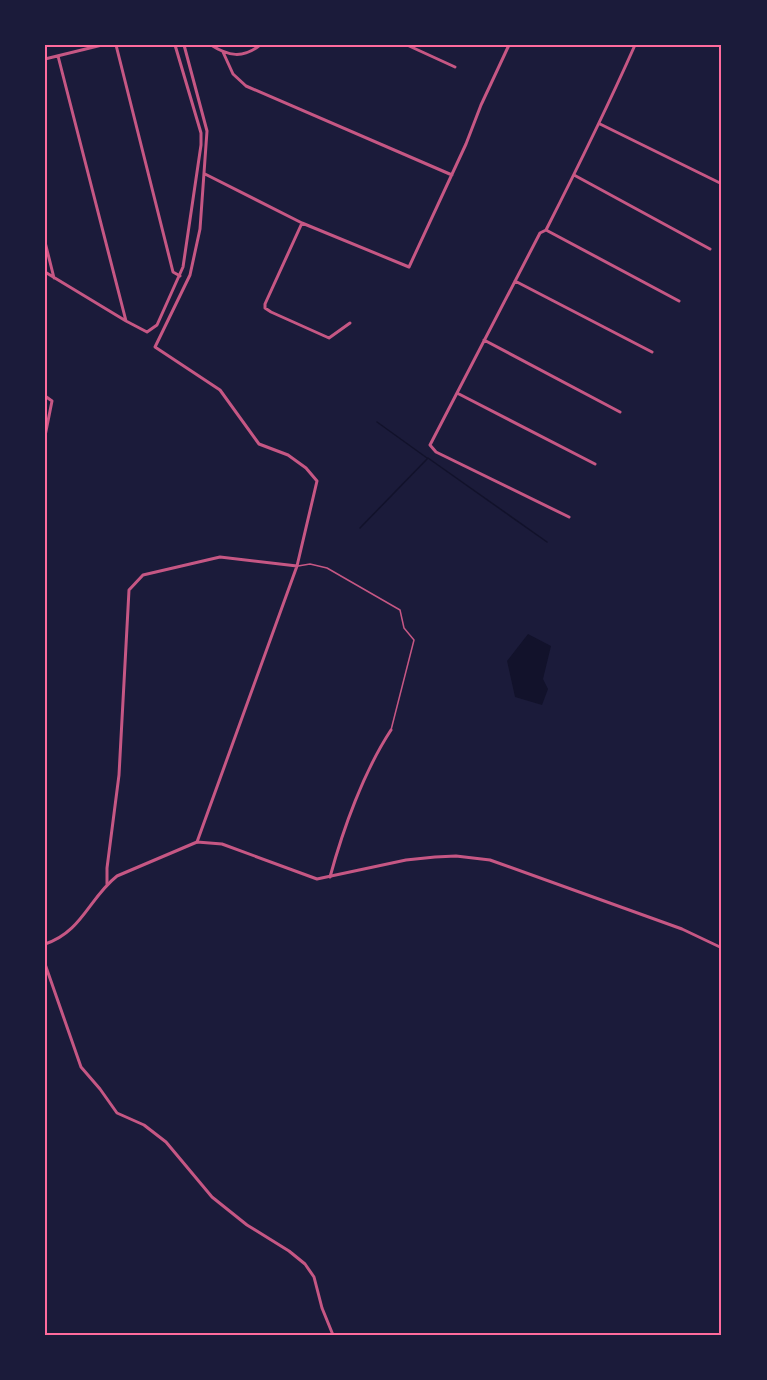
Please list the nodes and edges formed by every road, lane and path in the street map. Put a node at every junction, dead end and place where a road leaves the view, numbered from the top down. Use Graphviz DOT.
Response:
graph roads {
  1 [pos="102,45"];
  2 [pos="116,45"];
  3 [pos="176,45"];
  4 [pos="184,45"];
  5 [pos="211,45"];
  6 [pos="260,45"];
  7 [pos="407,45"];
  8 [pos="509,45"];
  9 [pos="635,45"];
  10 [pos="223,52"];
  11 [pos="58,56"];
  12 [pos="45,59"];
  13 [pos="455,67"];
  14 [pos="600,124"];
  15 [pos="205,174"];
  16 [pos="452,175"];
  17 [pos="574,175"];
  18 [pos="722,184"];
  19 [pos="302,223"];
  20 [pos="546,230"];
  21 [pos="45,242"];
  22 [pos="710,249"];
  23 [pos="45,273"];
  24 [pos="180,276"];
  25 [pos="54,278"];
  26 [pos="514,281"];
  27 [pos="680,302"];
  28 [pos="126,321"];
  29 [pos="350,323"];
  30 [pos="484,340"];
  31 [pos="652,352"];
  32 [pos="457,393"];
  33 [pos="45,396"];
  34 [pos="620,412"];
  35 [pos="45,436"];
  36 [pos="595,464"];
  37 [pos="569,517"];
  38 [pos="297,566"];
  39 [pos="391,730"];
  40 [pos="197,842"];
  41 [pos="330,877"];
  42 [pos="107,884"];
  43 [pos="45,944"];
  44 [pos="722,948"];
  45 [pos="45,964"];
  46 [pos="333,1335"];
  1 -- 11 [label="street"];
  2 -- 24 [label="street"];
  3 -- 24 [label="street"];
  4 -- 15 [label="street"];
  5 -- 10 [label="street"];
  6 -- 10 [label="street"];
  7 -- 13 [label="street"];
  8 -- 16 [label="street"];
  9 -- 14 [label="street"];
  10 -- 16 [label="street"];
  11 -- 12 [label="street"];
  11 -- 28 [label="street"];
  14 -- 17 [label="street"];
  14 -- 18 [label="street"];
  15 -- 19 [label="street"];
  15 -- 38 [label="street"];
  16 -- 19 [label="street"];
  17 -- 20 [label="street"];
  17 -- 22 [label="street"];
  19 -- 29 [label="street"];
  20 -- 26 [label="street"];
  20 -- 27 [label="street"];
  21 -- 25 [label="street"];
  23 -- 25 [label="street"];
  24 -- 28 [label="street"];
  25 -- 28 [label="street"];
  26 -- 30 [label="street"];
  26 -- 31 [label="street"];
  30 -- 32 [label="street"];
  30 -- 34 [label="street"];
  32 -- 36 [label="street"];
  32 -- 37 [label="street"];
  33 -- 35 [label="street"];
  38 -- 39 [label="lane"];
  38 -- 40 [label="street"];
  38 -- 42 [label="street"];
  39 -- 41 [label="street"];
  40 -- 41 [label="street"];
  40 -- 42 [label="street"];
  41 -- 44 [label="street"];
  42 -- 43 [label="street"];
  45 -- 46 [label="street"];
}
